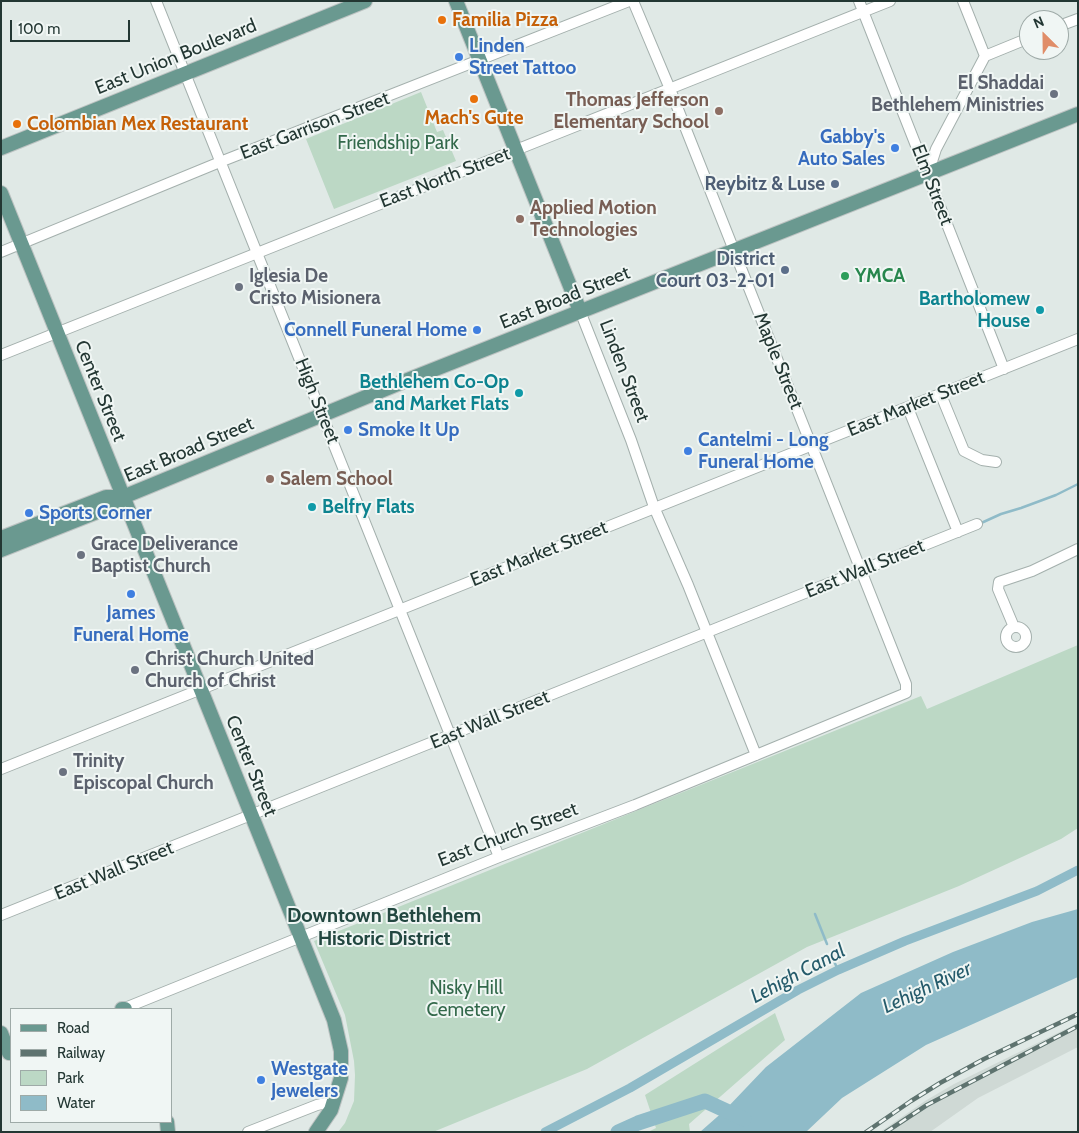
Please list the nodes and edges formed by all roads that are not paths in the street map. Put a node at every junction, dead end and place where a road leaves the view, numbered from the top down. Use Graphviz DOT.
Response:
graph roads {
  1 [pos="156,1"];
  2 [pos="365,1"];
  3 [pos="456,1"];
  4 [pos="631,1"];
  5 [pos="859,1"];
  6 [pos="890,1"];
  7 [pos="963,1"];
  8 [pos="863,12"];
  9 [pos="1019,42"];
  10 [pos="985,56"];
  11 [pos="479,60"];
  12 [pos="185,74"];
  13 [pos="670,89"];
  14 [pos="1078,114"];
  15 [pos="1,148"];
  16 [pos="515,150"];
  17 [pos="220,162"];
  18 [pos="928,174"];
  19 [pos="1,193"];
  20 [pos="21,244"];
  21 [pos="734,251"];
  22 [pos="1,252"];
  23 [pos="257,252"];
  24 [pos="580,311"];
  25 [pos="57,333"];
  26 [pos="1078,339"];
  27 [pos="1,354"];
  28 [pos="1004,369"];
  29 [pos="941,395"];
  30 [pos="908,408"];
  31 [pos="322,415"];
  32 [pos="811,445"];
  33 [pos="996,462"];
  34 [pos="123,497"];
  35 [pos="654,507"];
  36 [pos="978,524"];
  37 [pos="958,532"];
  38 [pos="1,538"];
  39 [pos="1078,549"];
  40 [pos="1,550"];
  41 [pos="860,571"];
  42 [pos="401,610"];
  43 [pos="1014,628"];
  44 [pos="707,633"];
  45 [pos="200,690"];
  46 [pos="906,693"];
  47 [pos="450,736"];
  48 [pos="756,755"];
  49 [pos="1,769"];
  50 [pos="251,815"];
  51 [pos="499,857"];
  52 [pos="1,915"];
  53 [pos="300,937"];
  54 [pos="126,1008"];
  55 [pos="1,1033"];
  56 [pos="7,1054"];
  57 [pos="335,1101"];
  58 [pos="248,1132"];
  59 [pos="316,1132"];
  1 -- 12 [label="street, High Street"];
  2 -- 12 [label="main road, East Union Boulevard"];
  3 -- 11 [label="main road, Linden Street"];
  4 -- 11 [label="street, East Garrison Street"];
  4 -- 13 [label="street, Maple Street"];
  5 -- 8 [label="street, Elm Street"];
  6 -- 8 [label="street, East North Street"];
  7 -- 10 [label="street"];
  8 -- 13 [label="street, East North Street"];
  8 -- 18 [label="street, Elm Street"];
  9 -- 10 [label="street"];
  10 -- 18 [label="street"];
  11 -- 16 [label="main road, Linden Street"];
  11 -- 17 [label="street, East Garrison Street"];
  12 -- 15 [label="main road, East Union Boulevard"];
  12 -- 17 [label="street, High Street"];
  13 -- 16 [label="street, East North Street"];
  13 -- 21 [label="street, Maple Street"];
  14 -- 18 [label="main road, East Broad Street"];
  16 -- 23 [label="street, East North Street"];
  16 -- 24 [label="main road, Linden Street"];
  17 -- 20 [label="street, East Garrison Street"];
  17 -- 23 [label="street, High Street"];
  18 -- 21 [label="main road, East Broad Street"];
  18 -- 28 [label="street, Elm Street"];
  19 -- 20 [label="main road, Center Street"];
  20 -- 22 [label="street, East Garrison Street"];
  20 -- 25 [label="main road, Center Street"];
  21 -- 24 [label="main road, East Broad Street"];
  21 -- 32 [label="street, Maple Street"];
  23 -- 25 [label="street, East North Street"];
  23 -- 31 [label="street, High Street"];
  24 -- 31 [label="main road, East Broad Street"];
  24 -- 35 [label="street, Linden Street"];
  25 -- 27 [label="street, East North Street"];
  25 -- 34 [label="main road, Center Street"];
  26 -- 28 [label="street, East Market Street"];
  28 -- 29 [label="street, East Market Street"];
  29 -- 30 [label="street, East Market Street"];
  29 -- 33 [label="street"];
  30 -- 32 [label="street, East Market Street"];
  30 -- 37 [label="street"];
  31 -- 34 [label="main road, East Broad Street"];
  31 -- 42 [label="street, High Street"];
  32 -- 35 [label="street, East Market Street"];
  32 -- 41 [label="street, Maple Street"];
  34 -- 38 [label="main road, East Broad Street"];
  34 -- 40 [label="main road, East Broad Street"];
  34 -- 45 [label="main road, Center Street"];
  35 -- 42 [label="street, East Market Street"];
  35 -- 44 [label="street, Linden Street"];
  36 -- 37 [label="street, East Wall Street"];
  37 -- 41 [label="street, East Wall Street"];
  39 -- 43 [label="street"];
  41 -- 44 [label="street, East Wall Street"];
  41 -- 46 [label="street, Maple Street"];
  42 -- 45 [label="street, East Market Street"];
  42 -- 47 [label="street, High Street"];
  44 -- 47 [label="street, East Wall Street"];
  44 -- 48 [label="street, Linden Street"];
  45 -- 49 [label="street, East Market Street"];
  45 -- 50 [label="main road, Center Street"];
  46 -- 48 [label="street, East Church Street"];
  47 -- 50 [label="street, East Wall Street"];
  47 -- 51 [label="street, High Street"];
  48 -- 51 [label="street, East Church Street"];
  50 -- 52 [label="street, East Wall Street"];
  50 -- 53 [label="main road, Center Street"];
  51 -- 53 [label="street, East Church Street"];
  53 -- 54 [label="street, East Church Street"];
  53 -- 57 [label="main road, Center Street"];
  55 -- 56 [label="main road"];
  57 -- 58 [label="street"];
  57 -- 59 [label="main road, Center Street"];
}
